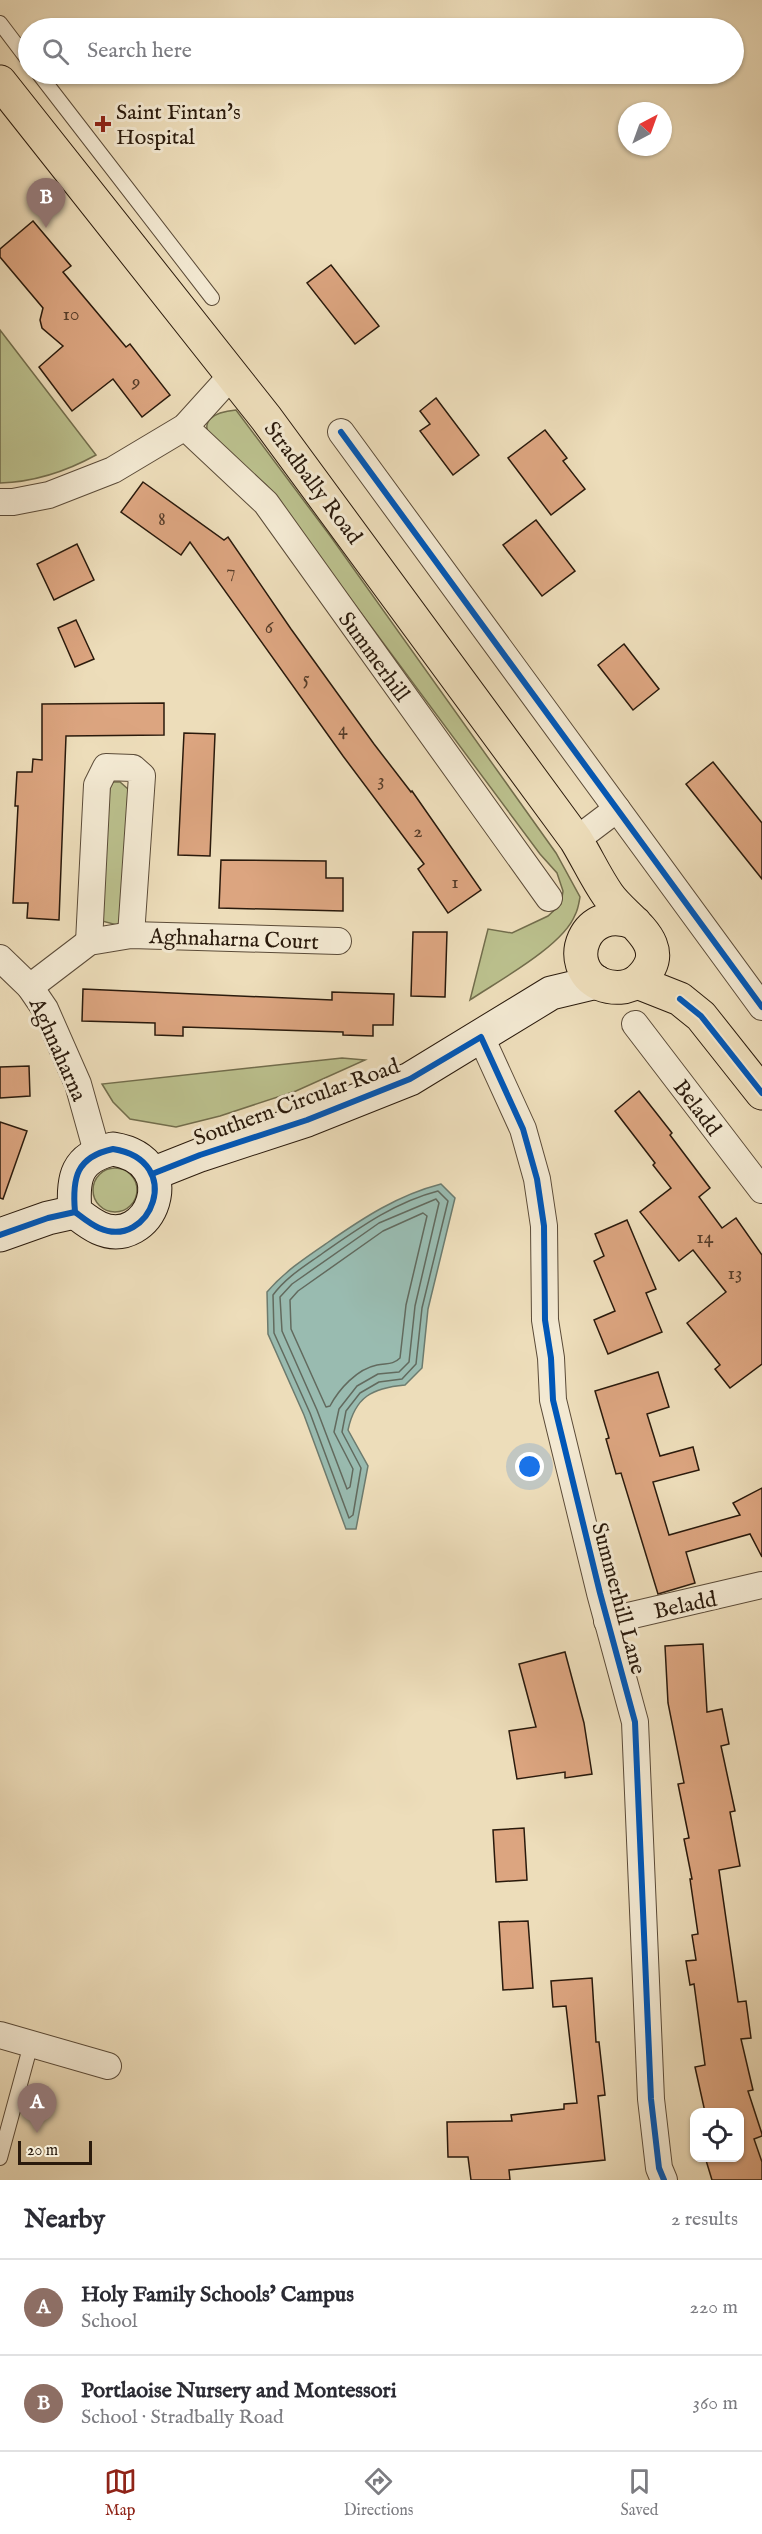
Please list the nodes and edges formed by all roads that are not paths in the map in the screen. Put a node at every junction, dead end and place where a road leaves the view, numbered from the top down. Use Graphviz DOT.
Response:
graph roads {
  1 [pos="0,22"];
  2 [pos="18,46"];
  3 [pos="0,82"];
  4 [pos="47,84"];
  5 [pos="212,298"];
  6 [pos="232,375"];
  7 [pos="185,427"];
  8 [pos="341,432"];
  9 [pos="0,502"];
  10 [pos="617,809"];
  11 [pos="576,840"];
  12 [pos="549,898"];
  13 [pos="626,921"];
  14 [pos="131,935"];
  15 [pos="338,941"];
  16 [pos="89,942"];
  17 [pos="581,946"];
  18 [pos="0,958"];
  19 [pos="597,982"];
  20 [pos="637,982"];
  21 [pos="30,987"];
  22 [pos="551,993"];
  23 [pos="680,999"];
  24 [pos="762,1007"];
  25 [pos="635,1024"];
  26 [pos="482,1037"];
  27 [pos="762,1093"];
  28 [pos="97,1152"];
  29 [pos="152,1174"];
  30 [pos="762,1191"];
  31 [pos="75,1212"];
  32 [pos="0,1235"];
  33 [pos="762,1586"];
  34 [pos="607,1621"];
  35 [pos="0,2035"];
  36 [pos="31,2044"];
  37 [pos="108,2066"];
  38 [pos="0,2158"];
  39 [pos="664,2180"];
  1 -- 2 [label="lane"];
  3 -- 6 [label="main road, Stradbally Road"];
  4 -- 5 [label="lane"];
  6 -- 7 [label="street"];
  6 -- 11 [label="main road, Stradbally Road"];
  7 -- 9 [label="street"];
  7 -- 12 [label="street, Summerhill"];
  8 -- 10 [label="street"];
  10 -- 11 [label="street"];
  10 -- 24 [label="street"];
  11 -- 13 [label="main road, Stradbally Road"];
  13 -- 17 [label="main road"];
  13 -- 20 [label="main road"];
  13 -- 23 [label="main road, Stradbally Road"];
  14 -- 15 [label="street, Aghnaharna Court"];
  14 -- 16 [label="street, Aghnaharna Court"];
  14 -- 16 [label="street, Aghnaharna Court"];
  16 -- 21 [label="street, Aghnaharna Court"];
  17 -- 19 [label="main road"];
  17 -- 22 [label="main road, Southern Circular Road"];
  18 -- 21 [label="street, Aghnaharna"];
  19 -- 20 [label="main road"];
  19 -- 22 [label="main road, Southern Circular Road"];
  20 -- 23 [label="main road, Stradbally Road"];
  21 -- 28 [label="street, Aghnaharna"];
  22 -- 26 [label="main road, Southern Circular Road"];
  23 -- 27 [label="main road, Stradbally Road"];
  25 -- 30 [label="street, Beladd"];
  26 -- 29 [label="main road, Southern Circular Road"];
  26 -- 34 [label="street, Summerhill Lane"];
  28 -- 29 [label="main road"];
  28 -- 31 [label="main road"];
  29 -- 31 [label="main road"];
  31 -- 32 [label="main road"];
  33 -- 34 [label="street, Beladd"];
  34 -- 39 [label="street, Summerhill Lane"];
  35 -- 36 [label="street"];
  36 -- 37 [label="street"];
  36 -- 38 [label="lane"];
}
